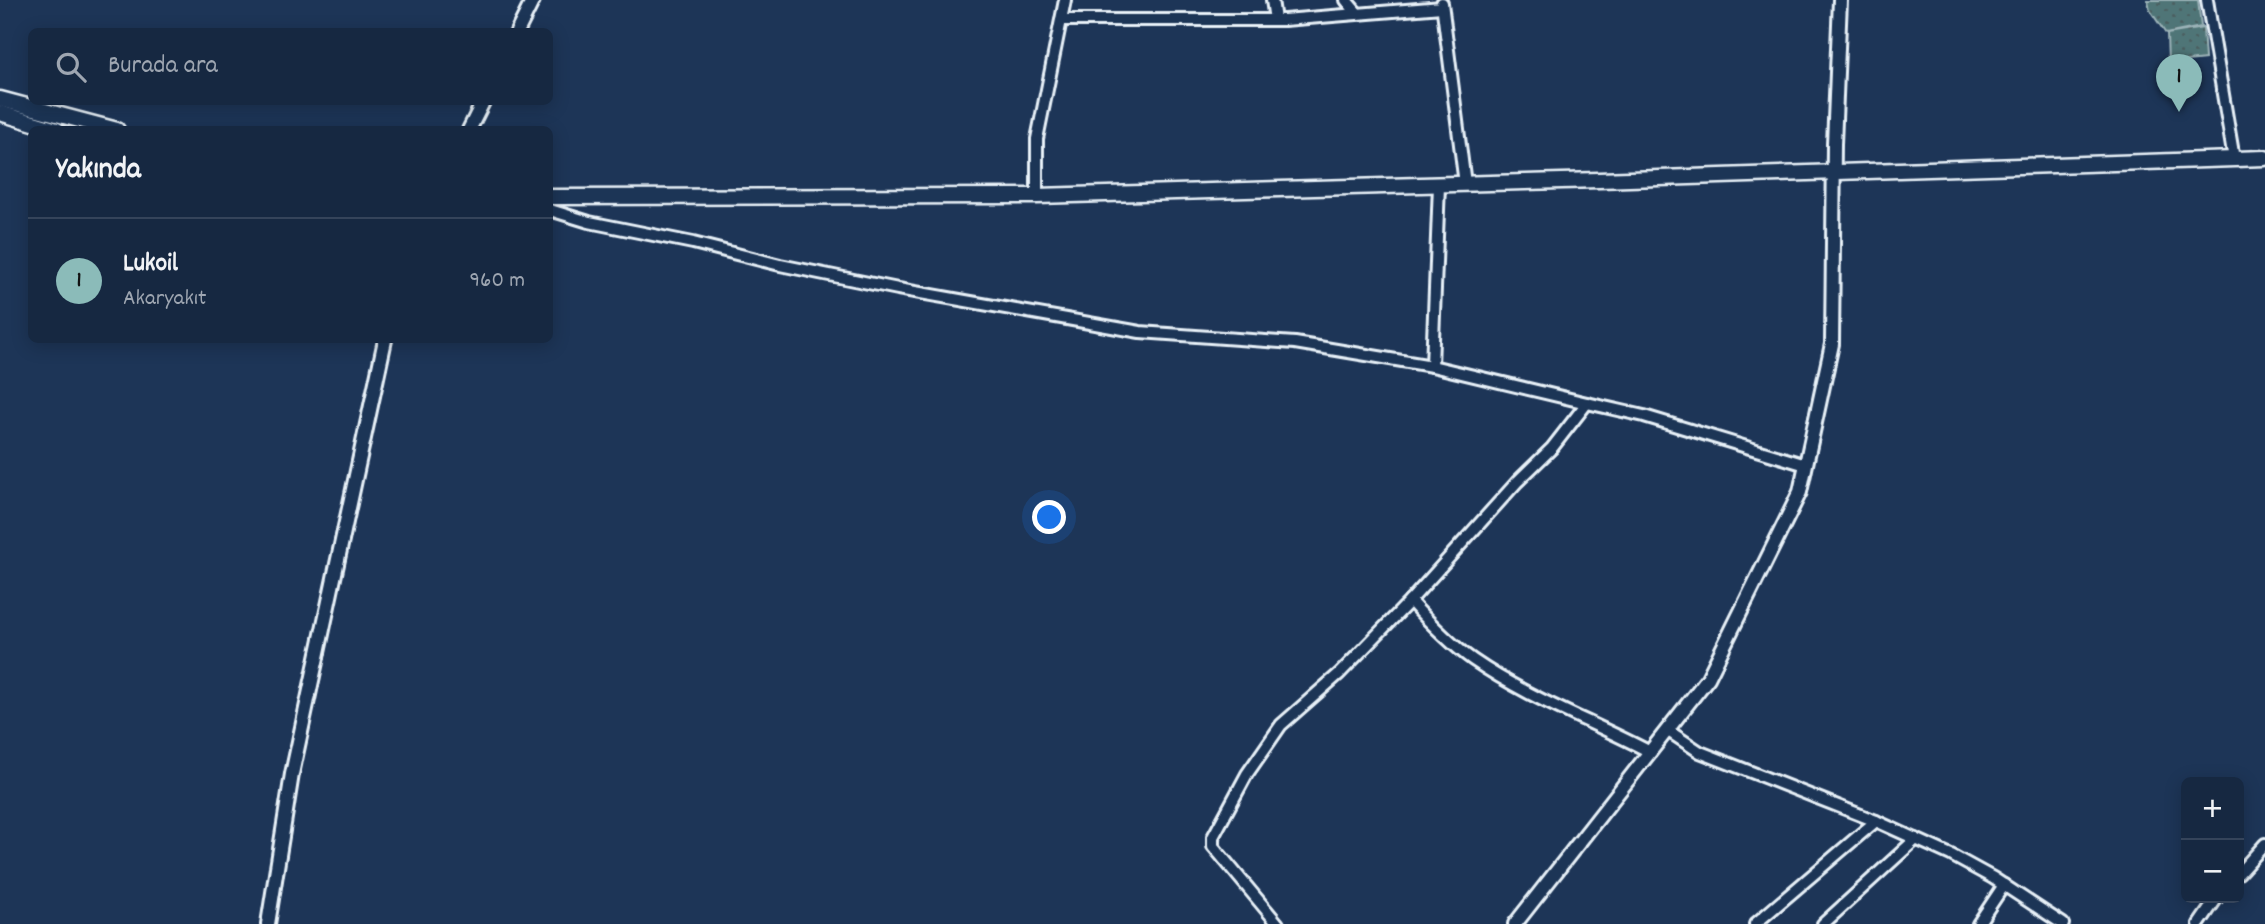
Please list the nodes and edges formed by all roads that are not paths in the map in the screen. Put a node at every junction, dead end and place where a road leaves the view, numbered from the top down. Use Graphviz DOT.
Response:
graph roads {
  1 [pos="533,0"];
  2 [pos="1065,0"];
  3 [pos="1272,0"];
  4 [pos="1346,0"];
  5 [pos="1840,0"];
  6 [pos="2207,0"];
  7 [pos="1442,4"];
  8 [pos="1357,13"];
  9 [pos="1061,20"];
  10 [pos="1275,20"];
  11 [pos="519,28"];
  12 [pos="0,99"];
  13 [pos="482,105"];
  14 [pos="0,113"];
  15 [pos="44,126"];
  16 [pos="102,126"];
  17 [pos="471,126"];
  18 [pos="2265,158"];
  19 [pos="2234,159"];
  20 [pos="1833,173"];
  21 [pos="1465,184"];
  22 [pos="1439,185"];
  23 [pos="1037,196"];
  24 [pos="553,197"];
  25 [pos="553,211"];
  26 [pos="384,343"];
  27 [pos="1432,366"];
  28 [pos="1587,403"];
  29 [pos="1806,465"];
  30 [pos="1410,601"];
  31 [pos="1667,730"];
  32 [pos="1650,751"];
  33 [pos="1876,821"];
  34 [pos="1916,839"];
  35 [pos="2265,844"];
  36 [pos="2244,867"];
  37 [pos="2004,885"];
  38 [pos="2214,903"];
  39 [pos="268,924"];
  40 [pos="1278,924"];
  41 [pos="1515,924"];
  42 [pos="1755,924"];
  43 [pos="1823,924"];
  44 [pos="1978,924"];
  45 [pos="2063,924"];
  46 [pos="2199,924"];
  1 -- 11 [label="street"];
  2 -- 9 [label="street"];
  3 -- 10 [label="street"];
  4 -- 8 [label="street"];
  5 -- 20 [label="street"];
  6 -- 19 [label="street"];
  7 -- 8 [label="street"];
  7 -- 21 [label="street"];
  8 -- 10 [label="street"];
  9 -- 10 [label="street"];
  9 -- 23 [label="street"];
  12 -- 16 [label="main road"];
  13 -- 17 [label="street"];
  14 -- 15 [label="main road"];
  18 -- 19 [label="main road"];
  19 -- 20 [label="main road"];
  20 -- 21 [label="main road"];
  20 -- 29 [label="street"];
  21 -- 22 [label="main road"];
  22 -- 23 [label="main road"];
  22 -- 27 [label="street"];
  23 -- 24 [label="main road"];
  25 -- 27 [label="street"];
  26 -- 39 [label="street"];
  27 -- 28 [label="street"];
  28 -- 29 [label="street"];
  28 -- 30 [label="street"];
  29 -- 31 [label="street"];
  30 -- 32 [label="street"];
  30 -- 40 [label="street"];
  31 -- 32 [label="street"];
  31 -- 33 [label="street"];
  32 -- 41 [label="street"];
  33 -- 34 [label="street"];
  33 -- 42 [label="street"];
  34 -- 37 [label="street"];
  34 -- 43 [label="street"];
  35 -- 36 [label="street"];
  37 -- 44 [label="street"];
  37 -- 45 [label="street"];
  38 -- 46 [label="street"];
}
